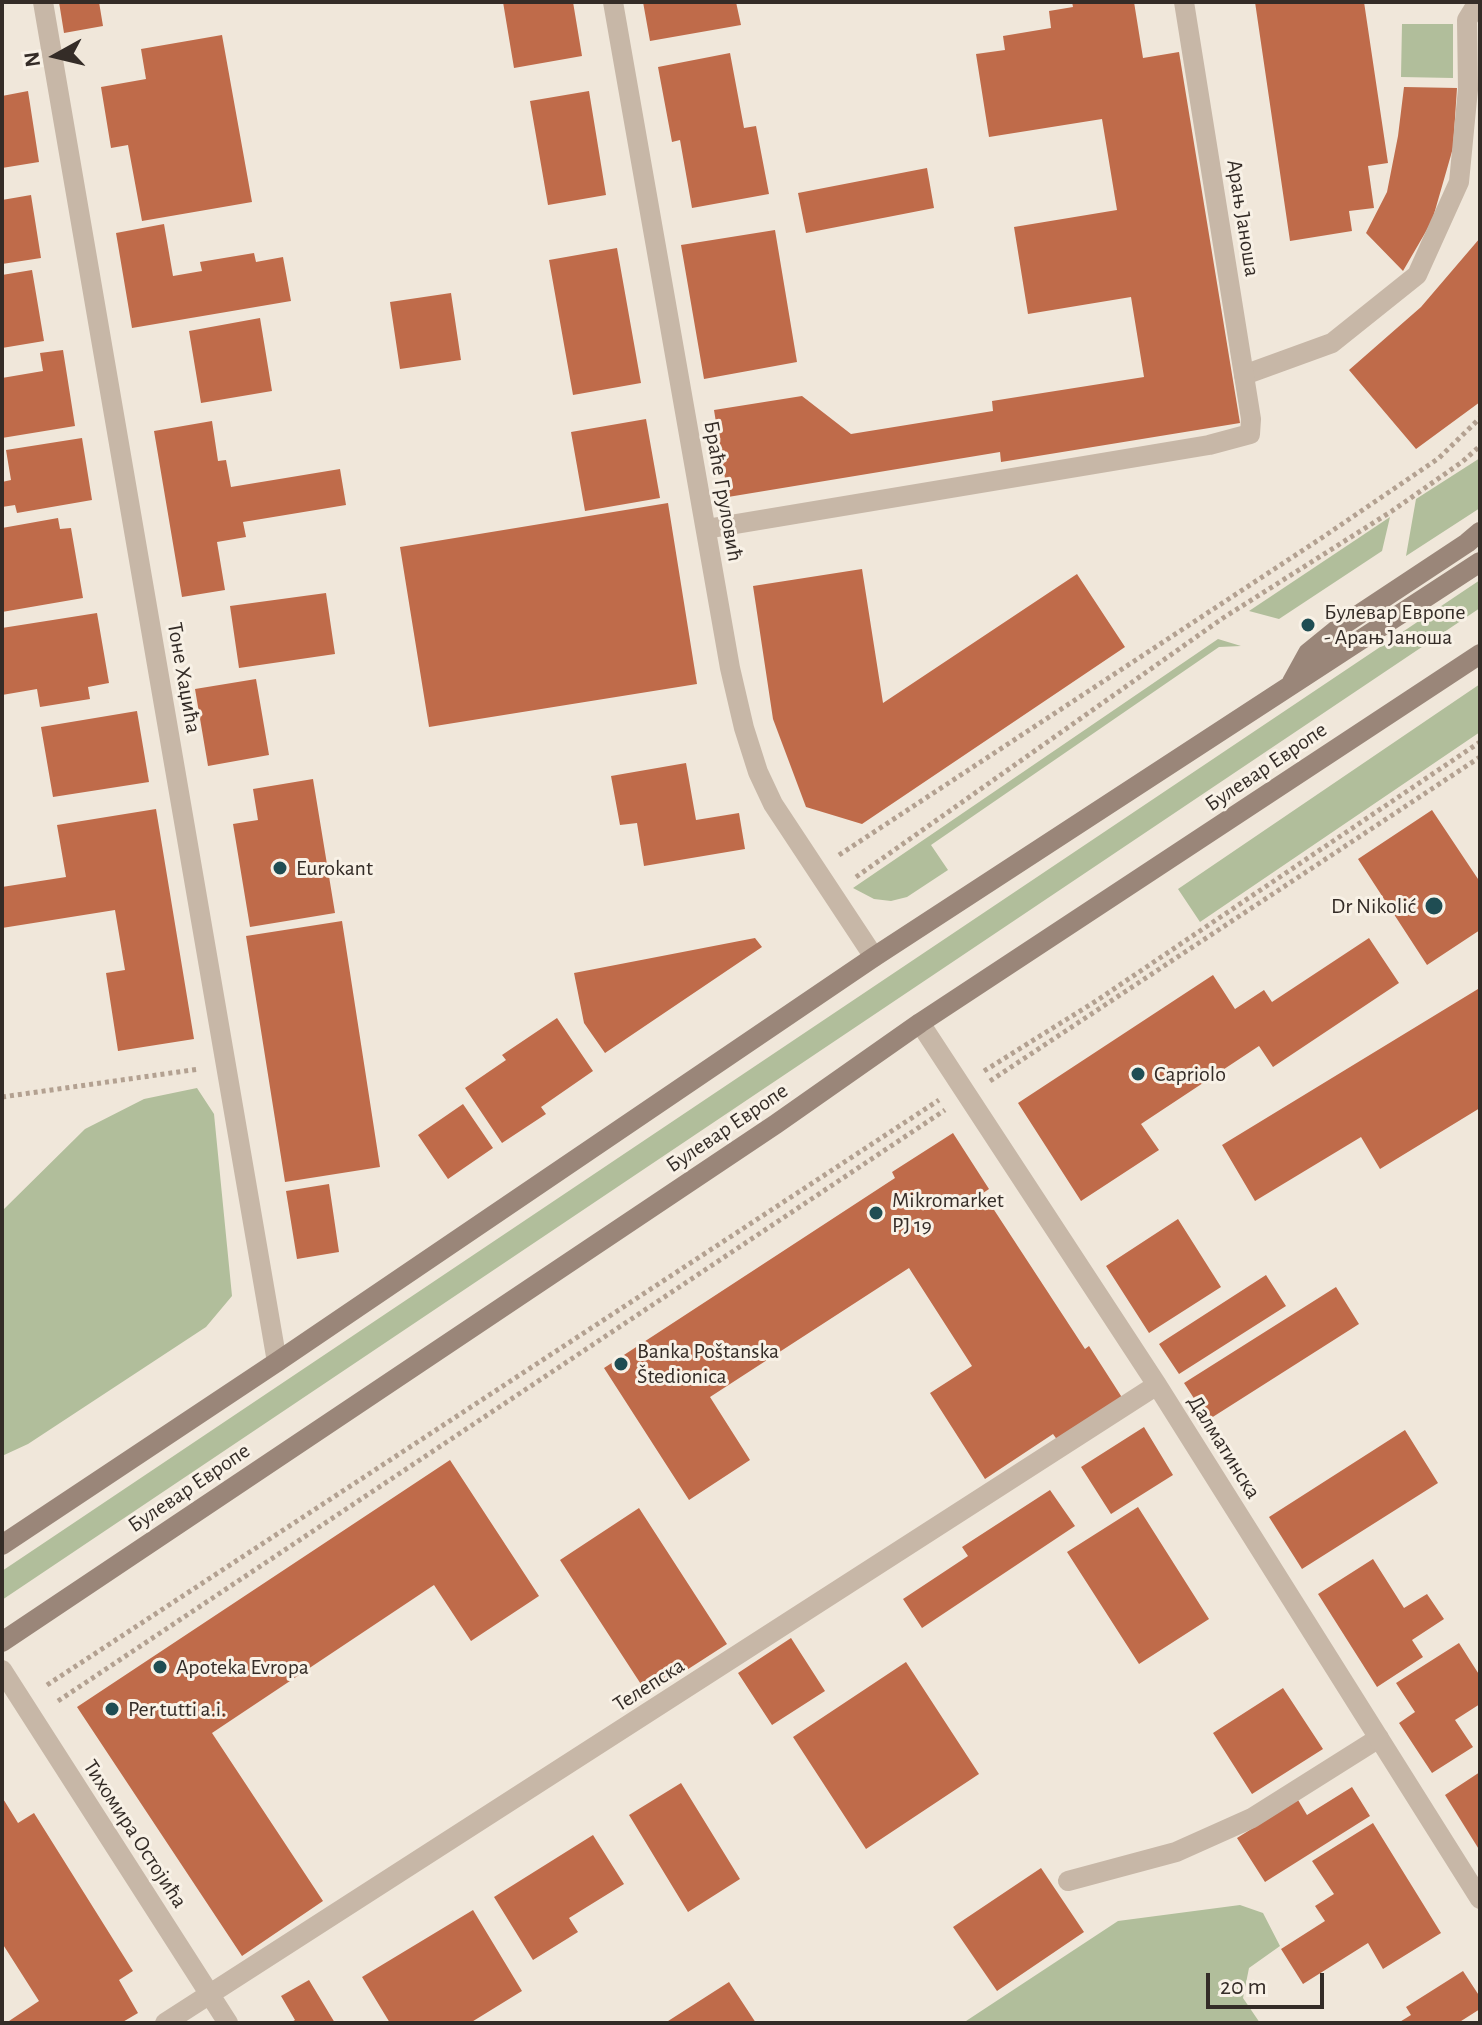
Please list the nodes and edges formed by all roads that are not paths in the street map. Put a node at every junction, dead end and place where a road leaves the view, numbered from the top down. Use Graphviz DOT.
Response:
graph roads {
  1 [pos="43,2"];
  2 [pos="613,2"];
  3 [pos="1184,2"];
  4 [pos="1478,2"];
  5 [pos="1244,375"];
  6 [pos="706,529"];
  7 [pos="1480,532"];
  8 [pos="1480,562"];
  9 [pos="1480,654"];
  10 [pos="1291,685"];
  11 [pos="874,957"];
  12 [pos="920,1023"];
  13 [pos="277,1362"];
  14 [pos="1157,1385"];
  15 [pos="2,1545"];
  16 [pos="2,1642"];
  17 [pos="2,1670"];
  18 [pos="1379,1738"];
  19 [pos="1068,1881"];
  20 [pos="1480,1899"];
  21 [pos="210,1996"];
  22 [pos="165,2023"];
  23 [pos="228,2023"];
  1 -- 13 [label="street, Тоне Хаџића"];
  2 -- 6 [label="street, Браће Груловић"];
  3 -- 5 [label="street, Арањ Јаноша"];
  4 -- 5 [label="street"];
  5 -- 6 [label="street, Арањ Јаноша"];
  6 -- 11 [label="street, Браће Груловић"];
  7 -- 10 [label="main road"];
  8 -- 10 [label="main road"];
  9 -- 12 [label="main road, Булевар Европе"];
  10 -- 11 [label="main road"];
  11 -- 13 [label="main road"];
  12 -- 14 [label="street, Далматинска"];
  12 -- 16 [label="main road, Булевар Европе"];
  13 -- 15 [label="main road"];
  14 -- 18 [label="street, Далматинска"];
  14 -- 21 [label="street, Телепска"];
  17 -- 21 [label="street, Тихомира Остојића"];
  18 -- 19 [label="street"];
  18 -- 20 [label="street, Далматинска"];
  21 -- 22 [label="street, Телепска"];
  21 -- 23 [label="street, Тихомира Остојића"];
}
